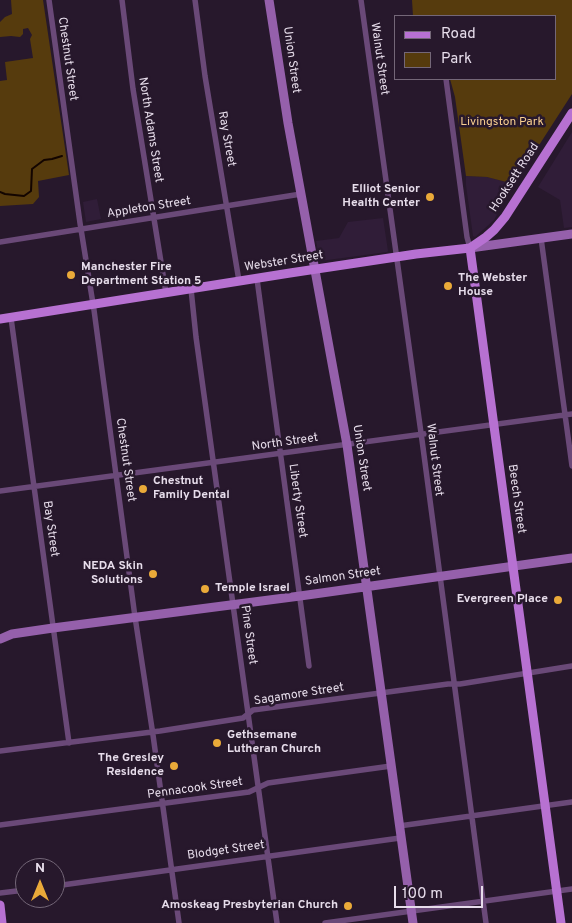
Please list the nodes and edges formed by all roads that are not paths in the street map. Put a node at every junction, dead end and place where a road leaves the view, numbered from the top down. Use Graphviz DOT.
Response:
graph roads {
  1 [pos="49,0"];
  2 [pos="122,0"];
  3 [pos="195,0"];
  4 [pos="269,0"];
  5 [pos="361,0"];
  6 [pos="446,80"];
  7 [pos="572,113"];
  8 [pos="301,194"];
  9 [pos="227,206"];
  10 [pos="153,218"];
  11 [pos="81,229"];
  12 [pos="494,230"];
  13 [pos="572,234"];
  14 [pos="541,238"];
  15 [pos="0,242"];
  16 [pos="500,244"];
  17 [pos="470,248"];
  18 [pos="396,257"];
  19 [pos="315,269"];
  20 [pos="257,278"];
  21 [pos="239,281"];
  22 [pos="191,289"];
  23 [pos="166,293"];
  24 [pos="93,304"];
  25 [pos="11,318"];
  26 [pos="0,319"];
  27 [pos="572,414"];
  28 [pos="565,415"];
  29 [pos="494,425"];
  30 [pos="421,435"];
  31 [pos="347,445"];
  32 [pos="280,454"];
  33 [pos="214,462"];
  34 [pos="572,466"];
  35 [pos="117,475"];
  36 [pos="34,486"];
  37 [pos="0,491"];
  38 [pos="572,558"];
  39 [pos="512,566"];
  40 [pos="440,576"];
  41 [pos="366,586"];
  42 [pos="300,596"];
  43 [pos="234,604"];
  44 [pos="135,617"];
  45 [pos="53,628"];
  46 [pos="0,638"];
  47 [pos="309,666"];
  48 [pos="572,666"];
  49 [pos="527,673"];
  50 [pos="454,684"];
  51 [pos="381,693"];
  52 [pos="248,715"];
  53 [pos="153,732"];
  54 [pos="69,743"];
  55 [pos="0,751"];
  56 [pos="391,766"];
  57 [pos="259,788"];
  58 [pos="572,802"];
  59 [pos="163,803"];
  60 [pos="544,806"];
  61 [pos="472,816"];
  62 [pos="0,824"];
  63 [pos="399,826"];
  64 [pos="400,838"];
  65 [pos="268,856"];
  66 [pos="172,869"];
  67 [pos="65,885"];
  68 [pos="572,889"];
  69 [pos="15,891"];
  70 [pos="557,891"];
  71 [pos="0,893"];
  72 [pos="483,901"];
  73 [pos="0,905"];
  74 [pos="411,911"];
  75 [pos="344,922"];
  76 [pos="2,923"];
  77 [pos="179,923"];
  78 [pos="277,923"];
  79 [pos="325,923"];
  80 [pos="412,923"];
  81 [pos="486,923"];
  82 [pos="561,923"];
  1 -- 11 [label="street, Chestnut Street"];
  2 -- 10 [label="street, North Adams Street"];
  3 -- 9 [label="street, Ray Street"];
  4 -- 8 [label="street, Union Street"];
  5 -- 18 [label="street, Walnut Street"];
  6 -- 17 [label="street, Beech Street"];
  7 -- 12 [label="main road, Hooksett Road"];
  8 -- 9 [label="street, Appleton Street"];
  8 -- 19 [label="street, Union Street"];
  9 -- 10 [label="street, Appleton Street"];
  9 -- 21 [label="street, Ray Street"];
  10 -- 11 [label="street, Appleton Street"];
  10 -- 23 [label="street, North Adams Street"];
  11 -- 15 [label="street, Appleton Street"];
  11 -- 24 [label="street, Chestnut Street"];
  12 -- 16 [label="street"];
  12 -- 17 [label="main road, Hooksett Road"];
  13 -- 14 [label="street, Webster Street"];
  14 -- 16 [label="street, Webster Street"];
  14 -- 28 [label="street"];
  16 -- 17 [label="street, Webster Street"];
  17 -- 18 [label="main road, Webster Street"];
  17 -- 29 [label="main road, Beech Street"];
  18 -- 19 [label="main road, Webster Street"];
  18 -- 30 [label="street, Walnut Street"];
  19 -- 20 [label="main road, Webster Street"];
  19 -- 31 [label="street, Union Street"];
  20 -- 21 [label="main road, Webster Street"];
  20 -- 32 [label="street, Liberty Street"];
  21 -- 22 [label="main road, Webster Street"];
  22 -- 23 [label="main road, Webster Street"];
  22 -- 33 [label="street, Pine Street"];
  23 -- 24 [label="main road, Webster Street"];
  24 -- 25 [label="main road, Webster Street"];
  24 -- 35 [label="street, Chestnut Street"];
  25 -- 26 [label="main road, Webster Street"];
  25 -- 36 [label="street, Bay Street"];
  27 -- 28 [label="street, North Street"];
  28 -- 29 [label="street, North Street"];
  28 -- 34 [label="street"];
  29 -- 30 [label="street, North Street"];
  29 -- 39 [label="main road, Beech Street"];
  30 -- 31 [label="street, North Street"];
  30 -- 40 [label="street, Walnut Street"];
  31 -- 32 [label="street, North Street"];
  31 -- 41 [label="street, Union Street"];
  32 -- 33 [label="street, North Street"];
  32 -- 42 [label="street, Liberty Street"];
  33 -- 35 [label="street, North Street"];
  33 -- 43 [label="street, Pine Street"];
  35 -- 36 [label="street, North Street"];
  35 -- 44 [label="street, Chestnut Street"];
  36 -- 37 [label="street, North Street"];
  36 -- 45 [label="street, Bay Street"];
  38 -- 39 [label="street, Salmon Street"];
  39 -- 40 [label="street, Salmon Street"];
  39 -- 49 [label="main road, Beech Street"];
  40 -- 41 [label="street, Salmon Street"];
  40 -- 50 [label="street, Walnut Street"];
  41 -- 42 [label="street, Salmon Street"];
  41 -- 51 [label="street, Union Street"];
  42 -- 43 [label="street, Salmon Street"];
  42 -- 47 [label="street, Liberty Street"];
  43 -- 44 [label="street, Salmon Street"];
  43 -- 52 [label="street, Pine Street"];
  44 -- 45 [label="street, Salmon Street"];
  44 -- 53 [label="street, Chestnut Street"];
  45 -- 46 [label="street, Salmon Street"];
  45 -- 54 [label="street, Bay Street"];
  48 -- 49 [label="street, Sagamore Street"];
  49 -- 50 [label="street, Sagamore Street"];
  49 -- 60 [label="main road, Beech Street"];
  50 -- 51 [label="street, Sagamore Street"];
  50 -- 61 [label="street, Walnut Street"];
  51 -- 52 [label="street, Sagamore Street"];
  51 -- 56 [label="street, Union Street"];
  52 -- 53 [label="street, Sagamore Street"];
  52 -- 57 [label="street, Pine Street"];
  53 -- 54 [label="street, Sagamore Street"];
  53 -- 59 [label="street, Chestnut Street"];
  54 -- 55 [label="street, Sagamore Street"];
  56 -- 57 [label="street, Pennacook Street"];
  56 -- 63 [label="street, Union Street"];
  57 -- 59 [label="street, Pennacook Street"];
  57 -- 65 [label="street, Pine Street"];
  58 -- 60 [label="street"];
  59 -- 62 [label="street, Pennacook Street"];
  59 -- 66 [label="street, Chestnut Street"];
  60 -- 61 [label="street"];
  60 -- 70 [label="main road, Beech Street"];
  61 -- 63 [label="street"];
  61 -- 72 [label="street, Walnut Street"];
  63 -- 64 [label="street, Union Street"];
  64 -- 65 [label="street, Blodget Street"];
  64 -- 74 [label="street, Union Street"];
  65 -- 66 [label="street, Blodget Street"];
  65 -- 78 [label="street, Pine Street"];
  66 -- 67 [label="street, Blodget Street"];
  66 -- 77 [label="street, Chestnut Street"];
  68 -- 70 [label="street"];
  69 -- 71 [label="street"];
  70 -- 72 [label="street"];
  70 -- 82 [label="main road, Beech Street"];
  72 -- 74 [label="street"];
  72 -- 81 [label="street, Walnut Street"];
  73 -- 76 [label="main road"];
  74 -- 75 [label="street"];
  74 -- 80 [label="street, Union Street"];
  75 -- 79 [label="street"];
}
